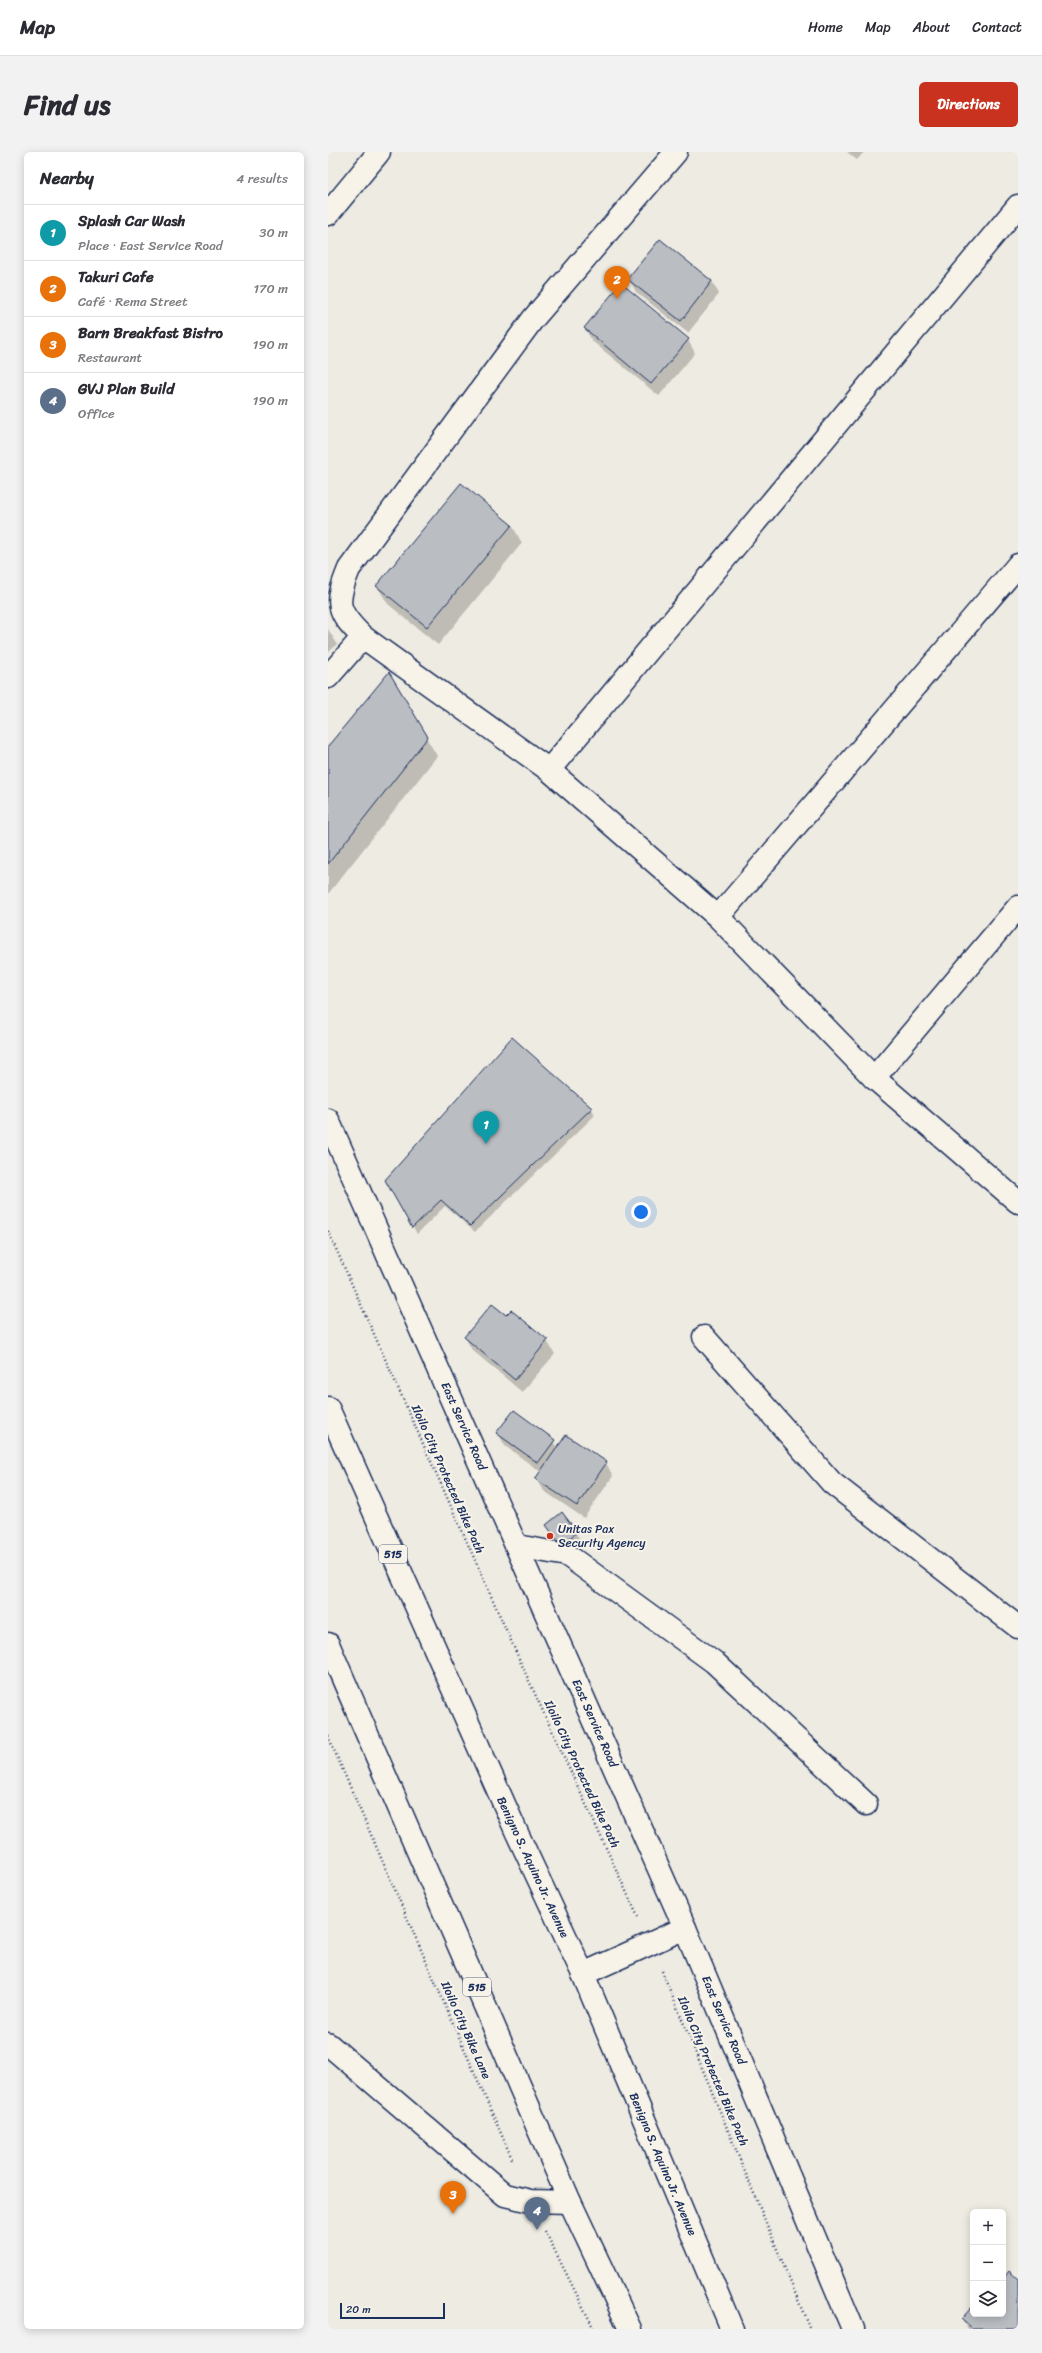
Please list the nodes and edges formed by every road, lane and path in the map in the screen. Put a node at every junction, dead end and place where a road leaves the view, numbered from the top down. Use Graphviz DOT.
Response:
graph roads {
  1 [pos="379,152"];
  2 [pos="676,152"];
  3 [pos="1018,206"];
  4 [pos="328,214"];
  5 [pos="1018,565"];
  6 [pos="363,637"];
  7 [pos="328,677"];
  8 [pos="549,770"];
  9 [pos="1018,907"];
  10 [pos="718,917"];
  11 [pos="874,1078"];
  12 [pos="328,1120"];
  13 [pos="1018,1202"];
  14 [pos="328,1231"];
  15 [pos="704,1337"];
  16 [pos="328,1408"];
  17 [pos="517,1546"];
  18 [pos="1018,1626"];
  19 [pos="328,1644"];
  20 [pos="328,1736"];
  21 [pos="866,1804"];
  22 [pos="685,1928"];
  23 [pos="650,1943"];
  24 [pos="582,1974"];
  25 [pos="328,2044"];
  26 [pos="530,2201"];
  27 [pos="570,2202"];
  28 [pos="594,2329"];
  29 [pos="630,2329"];
  30 [pos="732,2329"];
  31 [pos="810,2329"];
  32 [pos="853,2329"];
  1 -- 4 [label="main road"];
  2 -- 6 [label="main road"];
  3 -- 8 [label="main road"];
  5 -- 10 [label="main road"];
  6 -- 7 [label="main road"];
  6 -- 8 [label="main road"];
  8 -- 10 [label="main road"];
  9 -- 11 [label="main road"];
  10 -- 11 [label="main road"];
  11 -- 13 [label="main road"];
  12 -- 17 [label="main road, East Service Road"];
  14 -- 23 [label="path, Iloilo City Protected Bike Path"];
  15 -- 18 [label="main road"];
  16 -- 24 [label="main road, Benigno S. Aquino Jr. Avenue / 515"];
  17 -- 21 [label="main road"];
  17 -- 22 [label="main road, East Service Road"];
  19 -- 27 [label="main road, 515"];
  20 -- 26 [label="path, Iloilo City Bike Lane"];
  22 -- 23 [label="main road"];
  22 -- 32 [label="main road, East Service Road"];
  23 -- 24 [label="main road"];
  23 -- 31 [label="path, Iloilo City Protected Bike Path"];
  24 -- 30 [label="main road, Benigno S. Aquino Jr. Avenue / 515"];
  25 -- 26 [label="main road"];
  26 -- 27 [label="main road"];
  26 -- 28 [label="path, Iloilo City Bike Lane"];
  27 -- 29 [label="main road, 515"];
}
